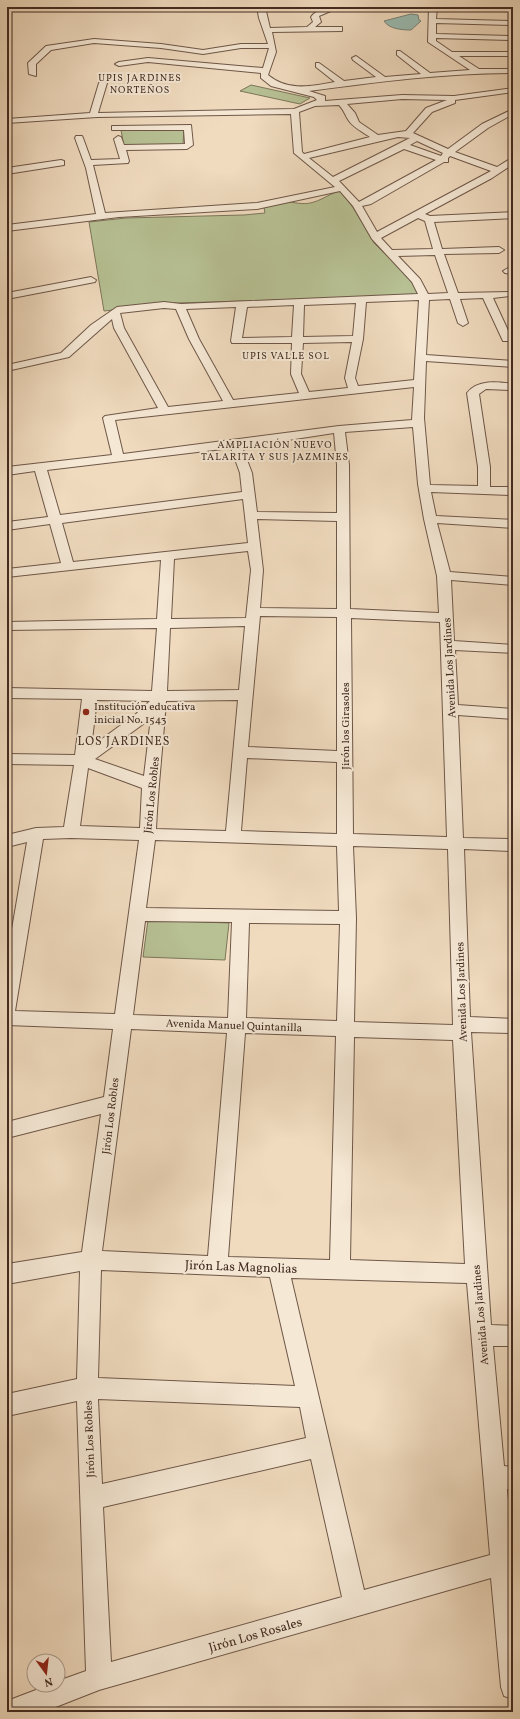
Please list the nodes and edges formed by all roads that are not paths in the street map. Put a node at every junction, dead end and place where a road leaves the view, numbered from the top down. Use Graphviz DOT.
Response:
graph roads {
  1 [pos="261,7"];
  2 [pos="336,7"];
  3 [pos="433,7"];
  4 [pos="434,21"];
  5 [pos="513,22"];
  6 [pos="309,29"];
  7 [pos="339,29"];
  8 [pos="267,30"];
  9 [pos="432,36"];
  10 [pos="513,38"];
  11 [pos="437,45"];
  12 [pos="272,46"];
  13 [pos="477,46"];
  14 [pos="214,51"];
  15 [pos="400,53"];
  16 [pos="452,54"];
  17 [pos="513,54"];
  18 [pos="356,58"];
  19 [pos="119,64"];
  20 [pos="193,64"];
  21 [pos="319,65"];
  22 [pos="266,71"];
  23 [pos="478,72"];
  24 [pos="513,72"];
  25 [pos="33,74"];
  26 [pos="429,76"];
  27 [pos="384,80"];
  28 [pos="103,83"];
  29 [pos="341,83"];
  30 [pos="299,90"];
  31 [pos="513,90"];
  32 [pos="475,95"];
  33 [pos="341,102"];
  34 [pos="316,104"];
  35 [pos="295,111"];
  36 [pos="513,111"];
  37 [pos="93,115"];
  38 [pos="111,115"];
  39 [pos="7,121"];
  40 [pos="115,128"];
  41 [pos="408,134"];
  42 [pos="79,138"];
  43 [pos="377,138"];
  44 [pos="416,138"];
  45 [pos="403,146"];
  46 [pos="121,148"];
  47 [pos="448,152"];
  48 [pos="302,157"];
  49 [pos="442,159"];
  50 [pos="513,160"];
  51 [pos="61,163"];
  52 [pos="88,163"];
  53 [pos="497,170"];
  54 [pos="7,171"];
  55 [pos="489,176"];
  56 [pos="334,180"];
  57 [pos="342,188"];
  58 [pos="358,205"];
  59 [pos="419,214"];
  60 [pos="513,215"];
  61 [pos="100,217"];
  62 [pos="429,219"];
  63 [pos="7,228"];
  64 [pos="375,238"];
  65 [pos="499,250"];
  66 [pos="438,252"];
  67 [pos="390,253"];
  68 [pos="91,280"];
  69 [pos="506,294"];
  70 [pos="487,295"];
  71 [pos="7,296"];
  72 [pos="455,296"];
  73 [pos="424,297"];
  74 [pos="362,300"];
  75 [pos="299,303"];
  76 [pos="242,304"];
  77 [pos="182,307"];
  78 [pos="115,312"];
  79 [pos="462,324"];
  80 [pos="358,339"];
  81 [pos="507,339"];
  82 [pos="298,340"];
  83 [pos="421,358"];
  84 [pos="513,364"];
  85 [pos="7,368"];
  86 [pos="420,383"];
  87 [pos="513,387"];
  88 [pos="354,390"];
  89 [pos="305,395"];
  90 [pos="230,404"];
  91 [pos="164,410"];
  92 [pos="418,423"];
  93 [pos="339,429"];
  94 [pos="235,444"];
  95 [pos="118,458"];
  96 [pos="40,467"];
  97 [pos="7,471"];
  98 [pos="425,488"];
  99 [pos="484,490"];
  100 [pos="513,491"];
  101 [pos="249,495"];
  102 [pos="251,516"];
  103 [pos="343,518"];
  104 [pos="430,519"];
  105 [pos="54,520"];
  106 [pos="513,524"];
  107 [pos="7,526"];
  108 [pos="254,546"];
  109 [pos="168,556"];
  110 [pos="68,566"];
  111 [pos="7,573"];
  112 [pos="444,576"];
  113 [pos="513,581"];
  114 [pos="344,613"];
  115 [pos="253,617"];
  116 [pos="446,618"];
  117 [pos="164,624"];
  118 [pos="7,626"];
  119 [pos="448,645"];
  120 [pos="513,648"];
  121 [pos="7,693"];
  122 [pos="90,694"];
  123 [pos="246,695"];
  124 [pos="159,698"];
  125 [pos="451,709"];
  126 [pos="513,714"];
  127 [pos="240,752"];
  128 [pos="345,757"];
  129 [pos="7,759"];
  130 [pos="82,761"];
  131 [pos="150,785"];
  132 [pos="71,832"];
  133 [pos="148,833"];
  134 [pos="36,834"];
  135 [pos="233,835"];
  136 [pos="345,839"];
  137 [pos="7,841"];
  138 [pos="455,843"];
  139 [pos="513,845"];
  140 [pos="137,914"];
  141 [pos="241,917"];
  142 [pos="348,918"];
  143 [pos="14,924"];
  144 [pos="7,1009"];
  145 [pos="7,1018"];
  146 [pos="122,1021"];
  147 [pos="237,1025"];
  148 [pos="513,1026"];
  149 [pos="462,1028"];
  150 [pos="347,1029"];
  151 [pos="112,1102"];
  152 [pos="7,1130"];
  153 [pos="90,1260"];
  154 [pos="217,1266"];
  155 [pos="278,1267"];
  156 [pos="340,1270"];
  157 [pos="7,1274"];
  158 [pos="476,1274"];
  159 [pos="482,1335"];
  160 [pos="513,1336"];
  161 [pos="87,1388"];
  162 [pos="308,1397"];
  163 [pos="7,1405"];
  164 [pos="319,1446"];
  165 [pos="504,1478"];
  166 [pos="92,1498"];
  167 [pos="502,1563"];
  168 [pos="356,1605"];
  169 [pos="99,1678"];
  170 [pos="513,1687"];
  171 [pos="11,1712"];
  1 -- 8 [label="street"];
  2 -- 6 [label="street"];
  3 -- 4 [label="street"];
  4 -- 5 [label="street"];
  4 -- 9 [label="street"];
  6 -- 7 [label="street"];
  6 -- 8 [label="street"];
  8 -- 12 [label="street"];
  9 -- 10 [label="street"];
  9 -- 11 [label="street"];
  11 -- 13 [label="street"];
  11 -- 16 [label="street"];
  12 -- 14 [label="street"];
  12 -- 22 [label="street"];
  14 -- 20 [label="street"];
  14 -- 25 [label="street"];
  15 -- 26 [label="street"];
  16 -- 17 [label="street"];
  16 -- 23 [label="street"];
  18 -- 27 [label="street"];
  19 -- 20 [label="street"];
  20 -- 22 [label="street"];
  21 -- 29 [label="street"];
  22 -- 30 [label="street"];
  23 -- 24 [label="street"];
  23 -- 26 [label="street"];
  26 -- 27 [label="street"];
  27 -- 29 [label="street"];
  28 -- 37 [label="street"];
  29 -- 30 [label="street"];
  30 -- 34 [label="street"];
  31 -- 32 [label="street"];
  32 -- 33 [label="street"];
  32 -- 41 [label="street"];
  33 -- 34 [label="street"];
  33 -- 43 [label="street"];
  34 -- 35 [label="street"];
  35 -- 38 [label="street"];
  35 -- 48 [label="street"];
  36 -- 47 [label="street"];
  37 -- 38 [label="street"];
  37 -- 39 [label="street"];
  38 -- 40 [label="street"];
  40 -- 46 [label="street"];
  40 -- 46 [label="street"];
  41 -- 43 [label="street"];
  41 -- 44 [label="street"];
  42 -- 52 [label="street"];
  43 -- 48 [label="street"];
  44 -- 45 [label="street"];
  44 -- 47 [label="street"];
  45 -- 49 [label="street"];
  45 -- 56 [label="street"];
  46 -- 52 [label="street"];
  47 -- 49 [label="street"];
  47 -- 53 [label="street"];
  48 -- 56 [label="street"];
  49 -- 55 [label="street"];
  49 -- 58 [label="street"];
  50 -- 53 [label="street"];
  51 -- 54 [label="street"];
  52 -- 61 [label="street"];
  53 -- 55 [label="street"];
  55 -- 59 [label="street"];
  56 -- 57 [label="street"];
  57 -- 58 [label="street"];
  57 -- 61 [label="street"];
  58 -- 64 [label="street"];
  59 -- 62 [label="street"];
  59 -- 64 [label="street"];
  60 -- 62 [label="street"];
  61 -- 63 [label="street"];
  62 -- 66 [label="street"];
  64 -- 67 [label="street"];
  65 -- 66 [label="street"];
  66 -- 67 [label="street"];
  66 -- 72 [label="street"];
  67 -- 73 [label="street"];
  68 -- 71 [label="street"];
  69 -- 70 [label="street"];
  70 -- 72 [label="street"];
  70 -- 81 [label="street"];
  72 -- 73 [label="street"];
  72 -- 79 [label="street"];
  73 -- 74 [label="street"];
  73 -- 83 [label="street, Avenida Los Jardines"];
  74 -- 75 [label="street"];
  74 -- 80 [label="street"];
  75 -- 76 [label="street"];
  75 -- 82 [label="street"];
  76 -- 77 [label="street"];
  76 -- 82 [label="street"];
  77 -- 78 [label="street"];
  77 -- 90 [label="street"];
  78 -- 85 [label="street"];
  78 -- 91 [label="street"];
  80 -- 82 [label="street"];
  80 -- 88 [label="street"];
  82 -- 89 [label="street"];
  83 -- 84 [label="street"];
  83 -- 86 [label="street, Avenida Los Jardines"];
  86 -- 88 [label="street"];
  86 -- 92 [label="street, Avenida Los Jardines"];
  87 -- 99 [label="street"];
  88 -- 89 [label="street"];
  89 -- 90 [label="street"];
  90 -- 91 [label="street"];
  91 -- 95 [label="street"];
  92 -- 93 [label="street"];
  92 -- 98 [label="street, Avenida Los Jardines"];
  93 -- 94 [label="street"];
  93 -- 103 [label="street, Jirón los Girasoles"];
  94 -- 95 [label="street"];
  94 -- 101 [label="street"];
  95 -- 96 [label="street"];
  96 -- 97 [label="street"];
  96 -- 105 [label="street"];
  98 -- 99 [label="street"];
  98 -- 104 [label="street, Avenida Los Jardines"];
  99 -- 100 [label="street"];
  101 -- 102 [label="street"];
  101 -- 105 [label="street"];
  102 -- 103 [label="street"];
  102 -- 108 [label="street"];
  103 -- 114 [label="street, Jirón los Girasoles"];
  104 -- 106 [label="street"];
  104 -- 112 [label="street, Avenida Los Jardines"];
  105 -- 107 [label="street"];
  105 -- 110 [label="street"];
  108 -- 109 [label="street"];
  108 -- 115 [label="street"];
  109 -- 110 [label="street"];
  109 -- 117 [label="street, Jirón Los Robles"];
  110 -- 111 [label="street"];
  112 -- 113 [label="street"];
  112 -- 116 [label="street, Avenida Los Jardines"];
  114 -- 115 [label="street"];
  114 -- 116 [label="street"];
  114 -- 128 [label="street, Jirón los Girasoles"];
  115 -- 117 [label="street"];
  115 -- 123 [label="street"];
  116 -- 119 [label="street, Avenida Los Jardines"];
  117 -- 118 [label="street"];
  117 -- 124 [label="street, Jirón Los Robles"];
  119 -- 120 [label="street"];
  119 -- 125 [label="street, Avenida Los Jardines"];
  121 -- 122 [label="street"];
  122 -- 124 [label="street"];
  122 -- 130 [label="street"];
  123 -- 124 [label="street"];
  123 -- 127 [label="street"];
  124 -- 130 [label="street"];
  124 -- 131 [label="street, Jirón Los Robles"];
  125 -- 126 [label="street"];
  125 -- 138 [label="street, Avenida Los Jardines"];
  127 -- 128 [label="street"];
  127 -- 135 [label="street"];
  128 -- 136 [label="street, Jirón los Girasoles"];
  129 -- 130 [label="street"];
  130 -- 131 [label="street"];
  130 -- 132 [label="street"];
  131 -- 133 [label="street, Jirón Los Robles"];
  132 -- 133 [label="street"];
  132 -- 134 [label="street"];
  133 -- 135 [label="street"];
  133 -- 140 [label="street, Jirón Los Robles"];
  134 -- 137 [label="street"];
  134 -- 143 [label="street"];
  135 -- 136 [label="street"];
  136 -- 138 [label="street"];
  136 -- 142 [label="street, Jirón los Girasoles"];
  138 -- 139 [label="street"];
  138 -- 149 [label="street, Avenida Los Jardines"];
  140 -- 141 [label="street"];
  140 -- 146 [label="street, Jirón Los Robles"];
  141 -- 142 [label="street"];
  141 -- 147 [label="street"];
  142 -- 150 [label="street, Jirón los Girasoles"];
  143 -- 144 [label="street"];
  145 -- 146 [label="street, Avenida Manuel Quintanilla"];
  146 -- 147 [label="street, Avenida Manuel Quintanilla"];
  146 -- 151 [label="street, Jirón Los Robles"];
  147 -- 150 [label="street, Avenida Manuel Quintanilla"];
  147 -- 154 [label="street"];
  148 -- 149 [label="street, Avenida Manuel Quintanilla"];
  149 -- 150 [label="street, Avenida Manuel Quintanilla"];
  149 -- 158 [label="street, Avenida Los Jardines"];
  150 -- 156 [label="street, Jirón los Girasoles"];
  151 -- 152 [label="street"];
  151 -- 153 [label="street, Jirón Los Robles"];
  153 -- 154 [label="street, Jirón Las Magnolias"];
  153 -- 157 [label="street, Jirón Las Magnolias"];
  153 -- 161 [label="street, Jirón Los Robles"];
  154 -- 155 [label="street, Jirón Las Magnolias"];
  155 -- 156 [label="street, Jirón Las Magnolias"];
  155 -- 162 [label="street"];
  156 -- 158 [label="street, Jirón Las Magnolias"];
  158 -- 159 [label="street, Avenida Los Jardines"];
  159 -- 160 [label="street"];
  159 -- 165 [label="street, Avenida Los Jardines"];
  161 -- 162 [label="street"];
  161 -- 163 [label="street"];
  161 -- 166 [label="street, Jirón Los Robles"];
  162 -- 164 [label="street"];
  164 -- 166 [label="street"];
  164 -- 168 [label="street"];
  165 -- 167 [label="street, Avenida Los Jardines"];
  166 -- 169 [label="street, Jirón Los Robles"];
  167 -- 168 [label="street, Jirón Los Rosales"];
  167 -- 170 [label="street, Avenida Los Jardines"];
  168 -- 169 [label="street, Jirón Los Rosales"];
  169 -- 171 [label="street, Jirón Los Rosales"];
}
